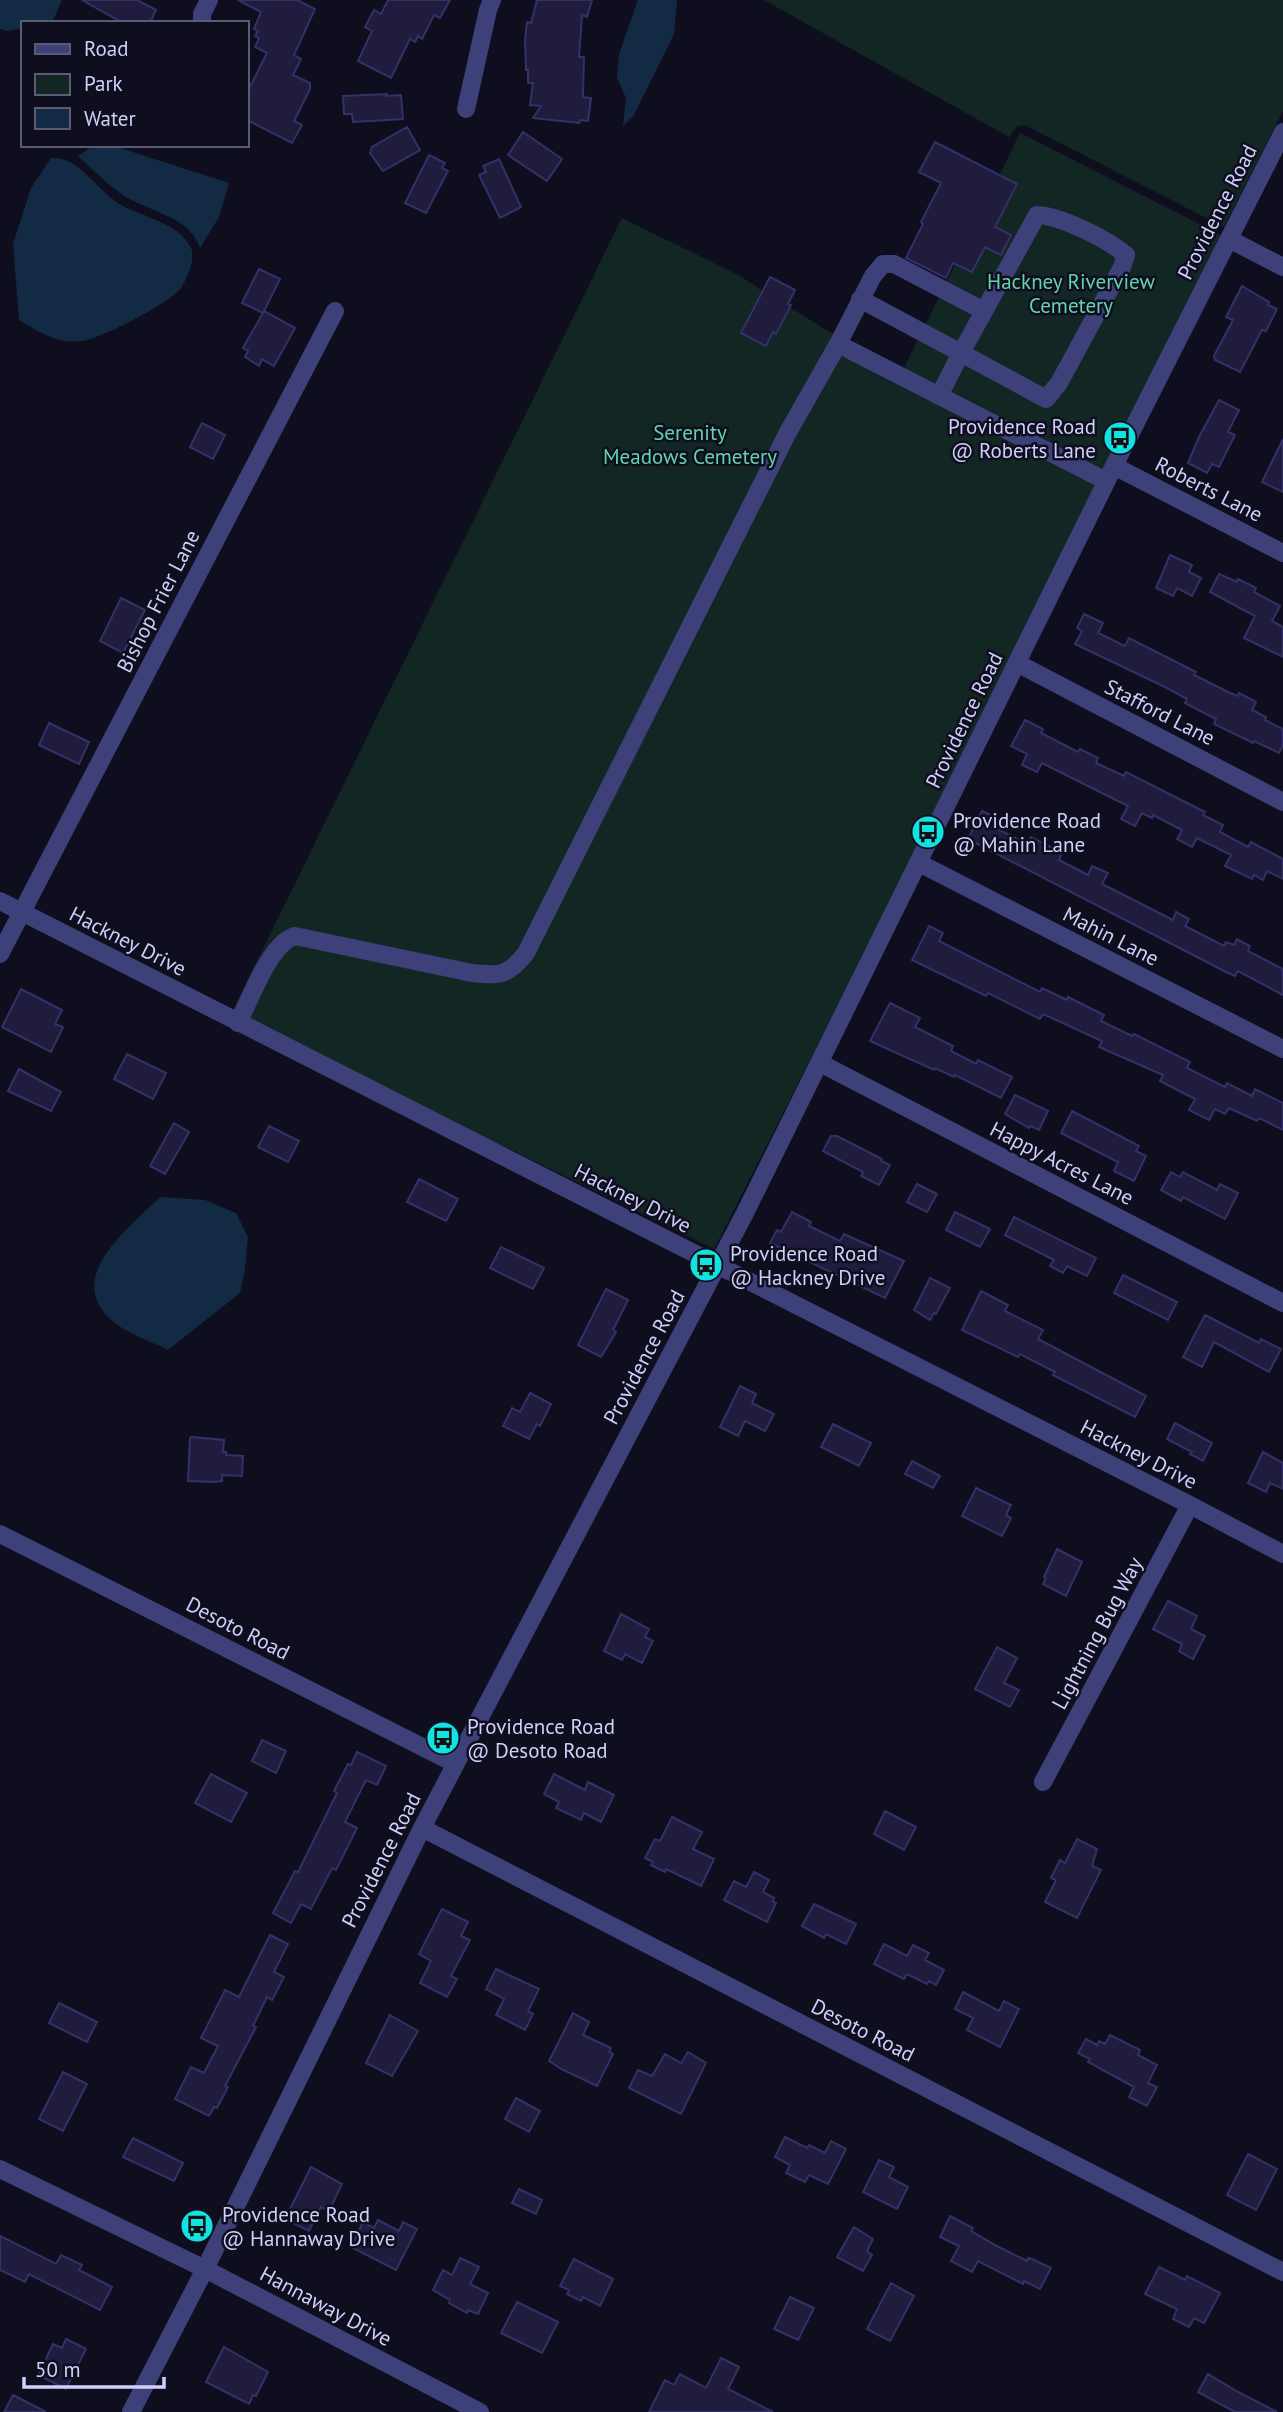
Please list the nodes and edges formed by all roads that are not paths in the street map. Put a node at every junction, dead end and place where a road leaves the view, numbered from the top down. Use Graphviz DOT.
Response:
graph roads {
  1 [pos="209,0"];
  2 [pos="492,0"];
  3 [pos="202,21"];
  4 [pos="466,109"];
  5 [pos="1283,132"];
  6 [pos="1229,239"];
  7 [pos="1283,267"];
  8 [pos="860,299"];
  9 [pos="335,311"];
  10 [pos="984,311"];
  11 [pos="838,344"];
  12 [pos="961,353"];
  13 [pos="939,396"];
  14 [pos="1110,473"];
  15 [pos="1283,553"];
  16 [pos="1017,663"];
  17 [pos="1283,802"];
  18 [pos="919,863"];
  19 [pos="0,901"];
  20 [pos="22,912"];
  21 [pos="0,954"];
  22 [pos="239,1023"];
  23 [pos="1283,1049"];
  24 [pos="820,1063"];
  25 [pos="718,1266"];
  26 [pos="1283,1303"];
  27 [pos="1190,1505"];
  28 [pos="0,1534"];
  29 [pos="1283,1554"];
  30 [pos="456,1763"];
  31 [pos="1043,1782"];
  32 [pos="422,1828"];
  33 [pos="0,2169"];
  34 [pos="205,2269"];
  35 [pos="1283,2272"];
  36 [pos="131,2412"];
  37 [pos="480,2412"];
  1 -- 3 [label="street"];
  2 -- 4 [label="street"];
  5 -- 6 [label="street, Providence Road"];
  6 -- 7 [label="street"];
  6 -- 14 [label="street, Providence Road"];
  8 -- 10 [label="street"];
  8 -- 11 [label="street"];
  8 -- 12 [label="street"];
  9 -- 20 [label="street, Bishop Frier Lane"];
  10 -- 12 [label="street"];
  10 -- 12 [label="street"];
  11 -- 13 [label="street, Roberts Lane"];
  11 -- 22 [label="street"];
  12 -- 13 [label="street"];
  13 -- 14 [label="street, Roberts Lane"];
  14 -- 15 [label="street, Roberts Lane"];
  14 -- 16 [label="street, Providence Road"];
  16 -- 17 [label="street, Stafford Lane"];
  16 -- 18 [label="street, Providence Road"];
  18 -- 23 [label="street, Mahin Lane"];
  18 -- 24 [label="street, Providence Road"];
  19 -- 20 [label="street, Hackney Drive"];
  20 -- 21 [label="street, Bishop Frier Lane"];
  20 -- 22 [label="street, Hackney Drive"];
  22 -- 25 [label="street, Hackney Drive"];
  24 -- 25 [label="street, Providence Road"];
  24 -- 26 [label="street, Happy Acres Lane"];
  25 -- 27 [label="street, Hackney Drive"];
  25 -- 30 [label="street, Providence Road"];
  27 -- 29 [label="street, Hackney Drive"];
  27 -- 31 [label="street, Lightning Bug Way"];
  28 -- 30 [label="street, Desoto Road"];
  30 -- 32 [label="street, Providence Road"];
  32 -- 34 [label="street, Providence Road"];
  32 -- 35 [label="street, Desoto Road"];
  33 -- 34 [label="street, Hannaway Drive"];
  34 -- 36 [label="street, Providence Road"];
  34 -- 37 [label="street, Hannaway Drive"];
}
